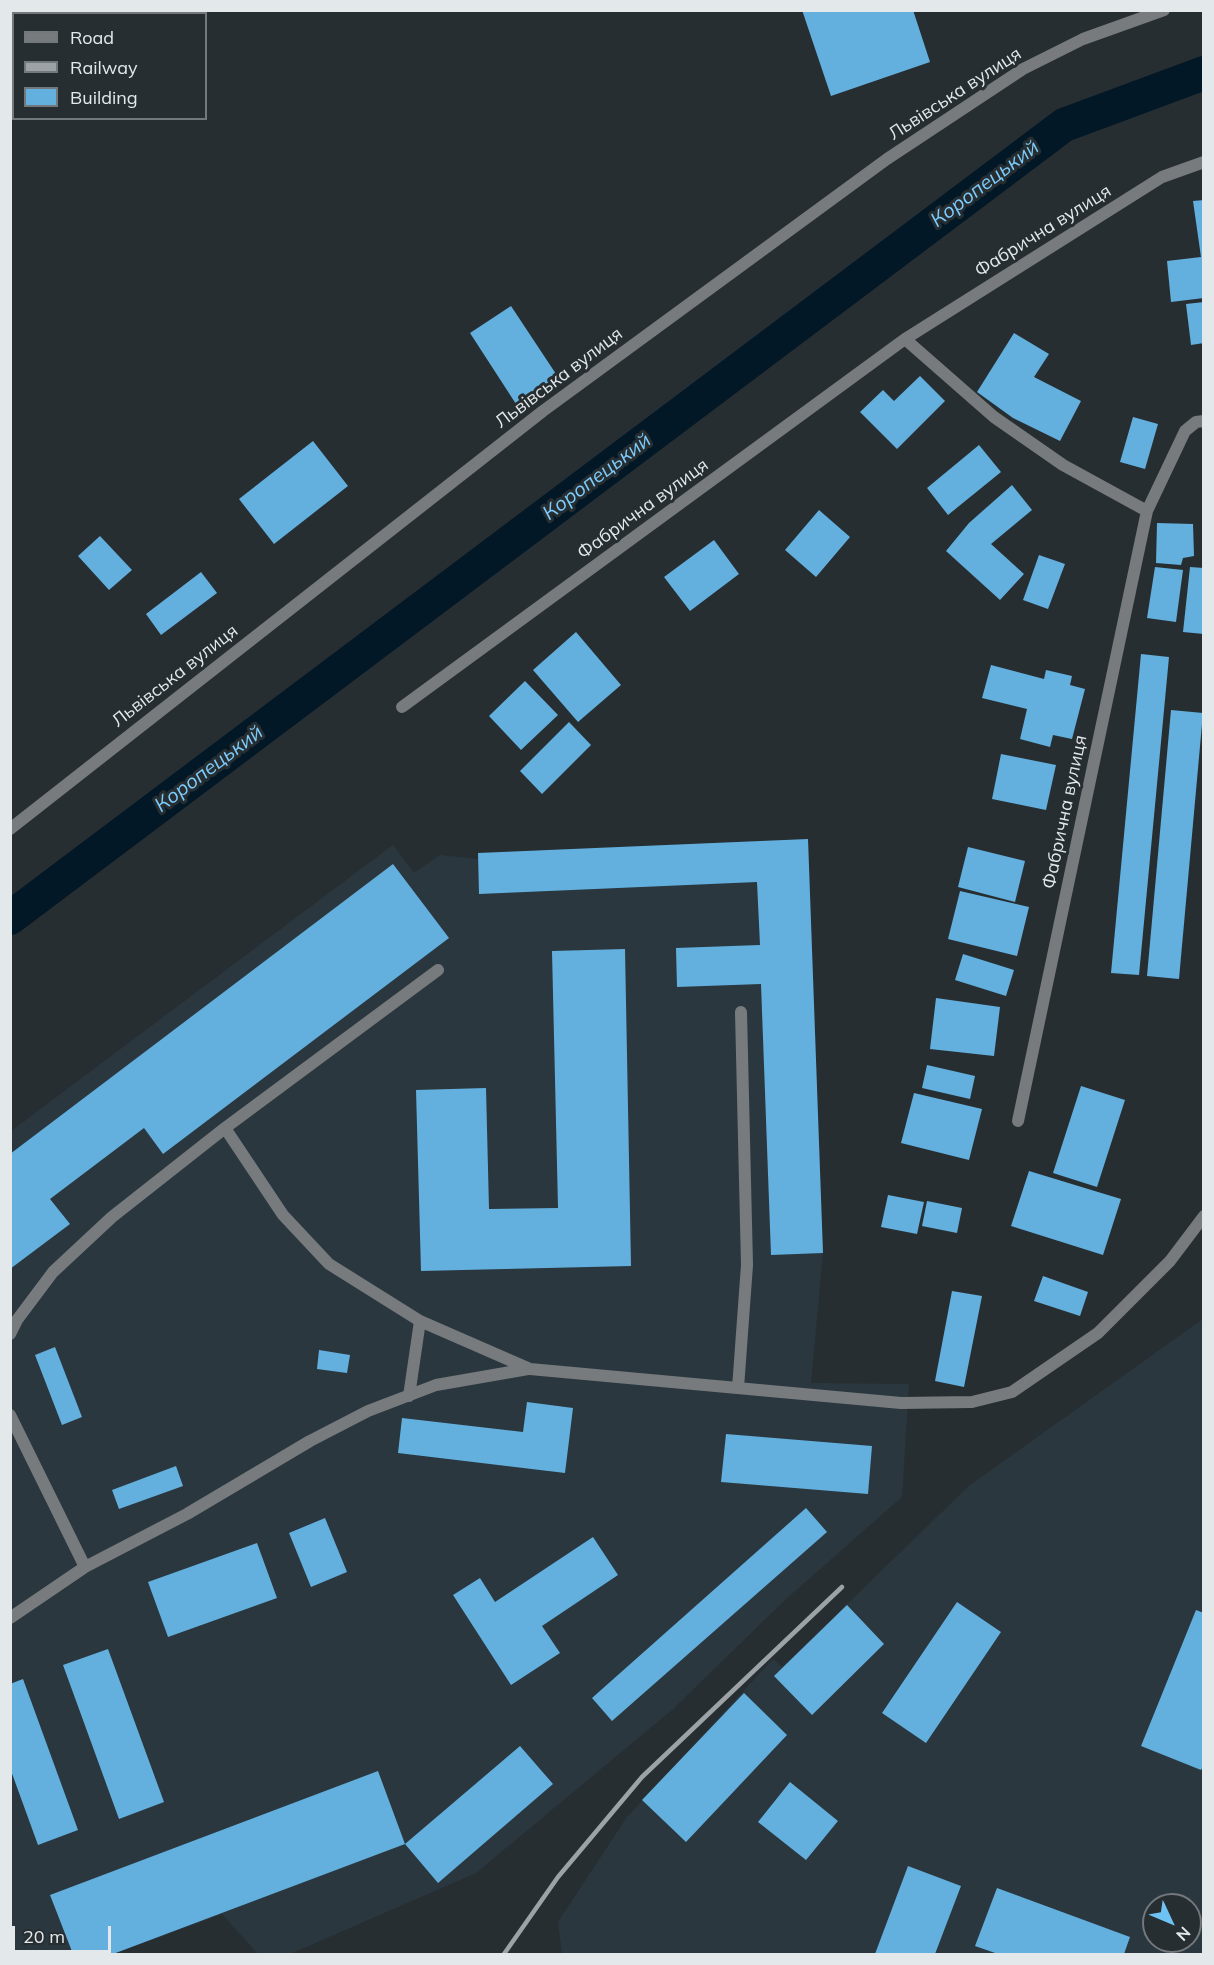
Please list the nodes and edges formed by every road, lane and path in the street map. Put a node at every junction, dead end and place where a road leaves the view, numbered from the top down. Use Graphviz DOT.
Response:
graph roads {
  1 [pos="1164,10"];
  2 [pos="1203,162"];
  3 [pos="905,339"];
  4 [pos="1203,421"];
  5 [pos="1147,511"];
  6 [pos="402,707"];
  7 [pos="10,829"];
  8 [pos="438,970"];
  9 [pos="741,1012"];
  10 [pos="1018,1121"];
  11 [pos="225,1128"];
  12 [pos="1203,1216"];
  13 [pos="420,1322"];
  14 [pos="10,1334"];
  15 [pos="530,1368"];
  16 [pos="738,1388"];
  17 [pos="409,1396"];
  18 [pos="10,1415"];
  19 [pos="85,1567"];
  20 [pos="10,1618"];
  1 -- 7 [label="street, Львівська вулиця"];
  2 -- 3 [label="street, Фабрична вулиця"];
  3 -- 5 [label="street"];
  3 -- 6 [label="street, Фабрична вулиця"];
  4 -- 5 [label="street, Фабрична вулиця"];
  5 -- 10 [label="street, Фабрична вулиця"];
  8 -- 11 [label="street"];
  9 -- 16 [label="street"];
  11 -- 13 [label="street"];
  11 -- 14 [label="street"];
  12 -- 16 [label="street"];
  13 -- 15 [label="street"];
  13 -- 17 [label="street"];
  15 -- 16 [label="street"];
  15 -- 17 [label="street"];
  17 -- 19 [label="street"];
  18 -- 19 [label="street"];
  19 -- 20 [label="street"];
}
